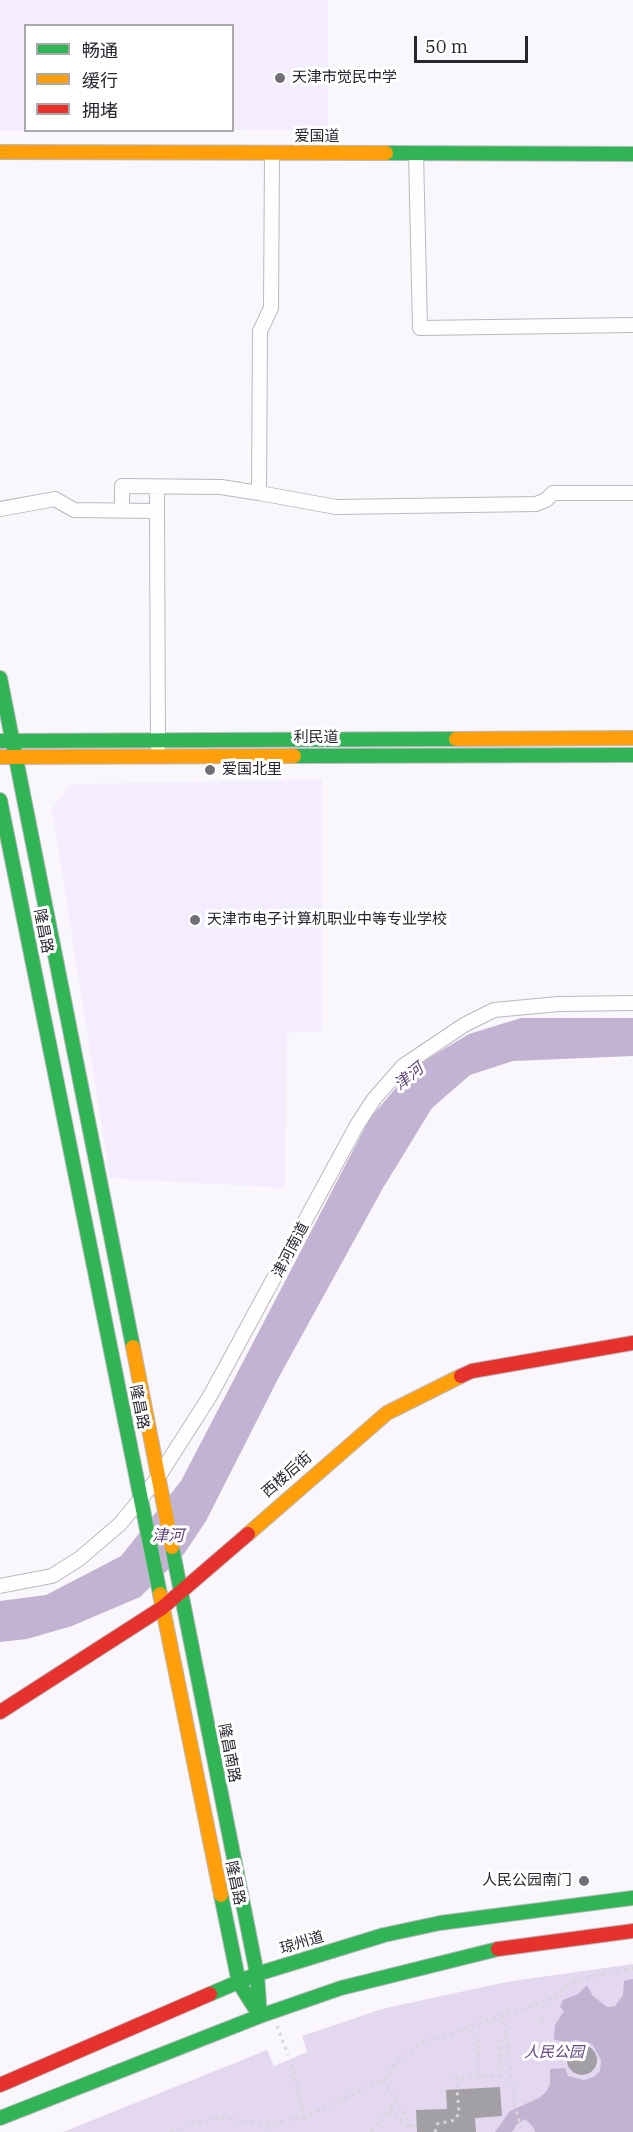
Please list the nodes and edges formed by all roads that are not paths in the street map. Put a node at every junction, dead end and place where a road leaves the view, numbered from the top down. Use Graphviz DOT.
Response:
graph roads {
  1 [pos="0,152"];
  2 [pos="272,153"];
  3 [pos="416,153"];
  4 [pos="633,154"];
  5 [pos="633,325"];
  6 [pos="157,487"];
  7 [pos="259,493"];
  8 [pos="633,493"];
  9 [pos="0,509"];
  10 [pos="122,510"];
  11 [pos="157,511"];
  12 [pos="0,678"];
  13 [pos="633,738"];
  14 [pos="158,740"];
  15 [pos="7,741"];
  16 [pos="158,755"];
  17 [pos="633,755"];
  18 [pos="16,756"];
  19 [pos="0,757"];
  20 [pos="0,800"];
  21 [pos="633,1003"];
  22 [pos="633,1343"];
  23 [pos="157,1479"];
  24 [pos="161,1497"];
  25 [pos="141,1505"];
  26 [pos="0,1586"];
  27 [pos="179,1586"];
  28 [pos="160,1601"];
  29 [pos="0,1712"];
  30 [pos="633,1898"];
  31 [pos="633,1931"];
  32 [pos="257,1974"];
  33 [pos="239,1983"];
  34 [pos="266,2014"];
  35 [pos="0,2085"];
  36 [pos="0,2118"];
  1 -- 2 [label="main road, 爱国道"];
  2 -- 3 [label="main road, 爱国道"];
  2 -- 7 [label="street"];
  3 -- 4 [label="main road, 爱国道"];
  3 -- 5 [label="street"];
  6 -- 7 [label="street"];
  6 -- 10 [label="street"];
  6 -- 11 [label="street"];
  7 -- 8 [label="street"];
  9 -- 10 [label="street"];
  10 -- 11 [label="street"];
  11 -- 14 [label="street"];
  12 -- 15 [label="main road, 隆昌路"];
  13 -- 14 [label="main road, 利民道"];
  14 -- 15 [label="main road, 利民道"];
  14 -- 16 [label="street"];
  15 -- 18 [label="main road, 隆昌路"];
  16 -- 17 [label="main road, 利民道"];
  16 -- 18 [label="main road, 利民道"];
  18 -- 19 [label="main road, 利民道"];
  18 -- 23 [label="main road, 隆昌路"];
  20 -- 25 [label="main road, 隆昌路"];
  21 -- 23 [label="street, 津河南道"];
  22 -- 27 [label="main road, 西楼后街"];
  23 -- 24 [label="main road, 隆昌路"];
  23 -- 25 [label="street, 津河南道"];
  24 -- 27 [label="main road, 隆昌南路"];
  25 -- 26 [label="street, 津河南道"];
  25 -- 28 [label="main road, 隆昌路"];
  27 -- 28 [label="main road, 西楼后街"];
  27 -- 32 [label="main road, 隆昌南路"];
  28 -- 29 [label="main road, 西楼后街"];
  28 -- 33 [label="main road, 隆昌路"];
  30 -- 32 [label="main road, 琼州道"];
  31 -- 34 [label="main road"];
  32 -- 33 [label="main road, 琼州道"];
  32 -- 34 [label="main road, 隆昌南路"];
  33 -- 34 [label="main road, 隆昌路"];
  33 -- 35 [label="main road, 琼州道"];
  34 -- 36 [label="main road"];
}
